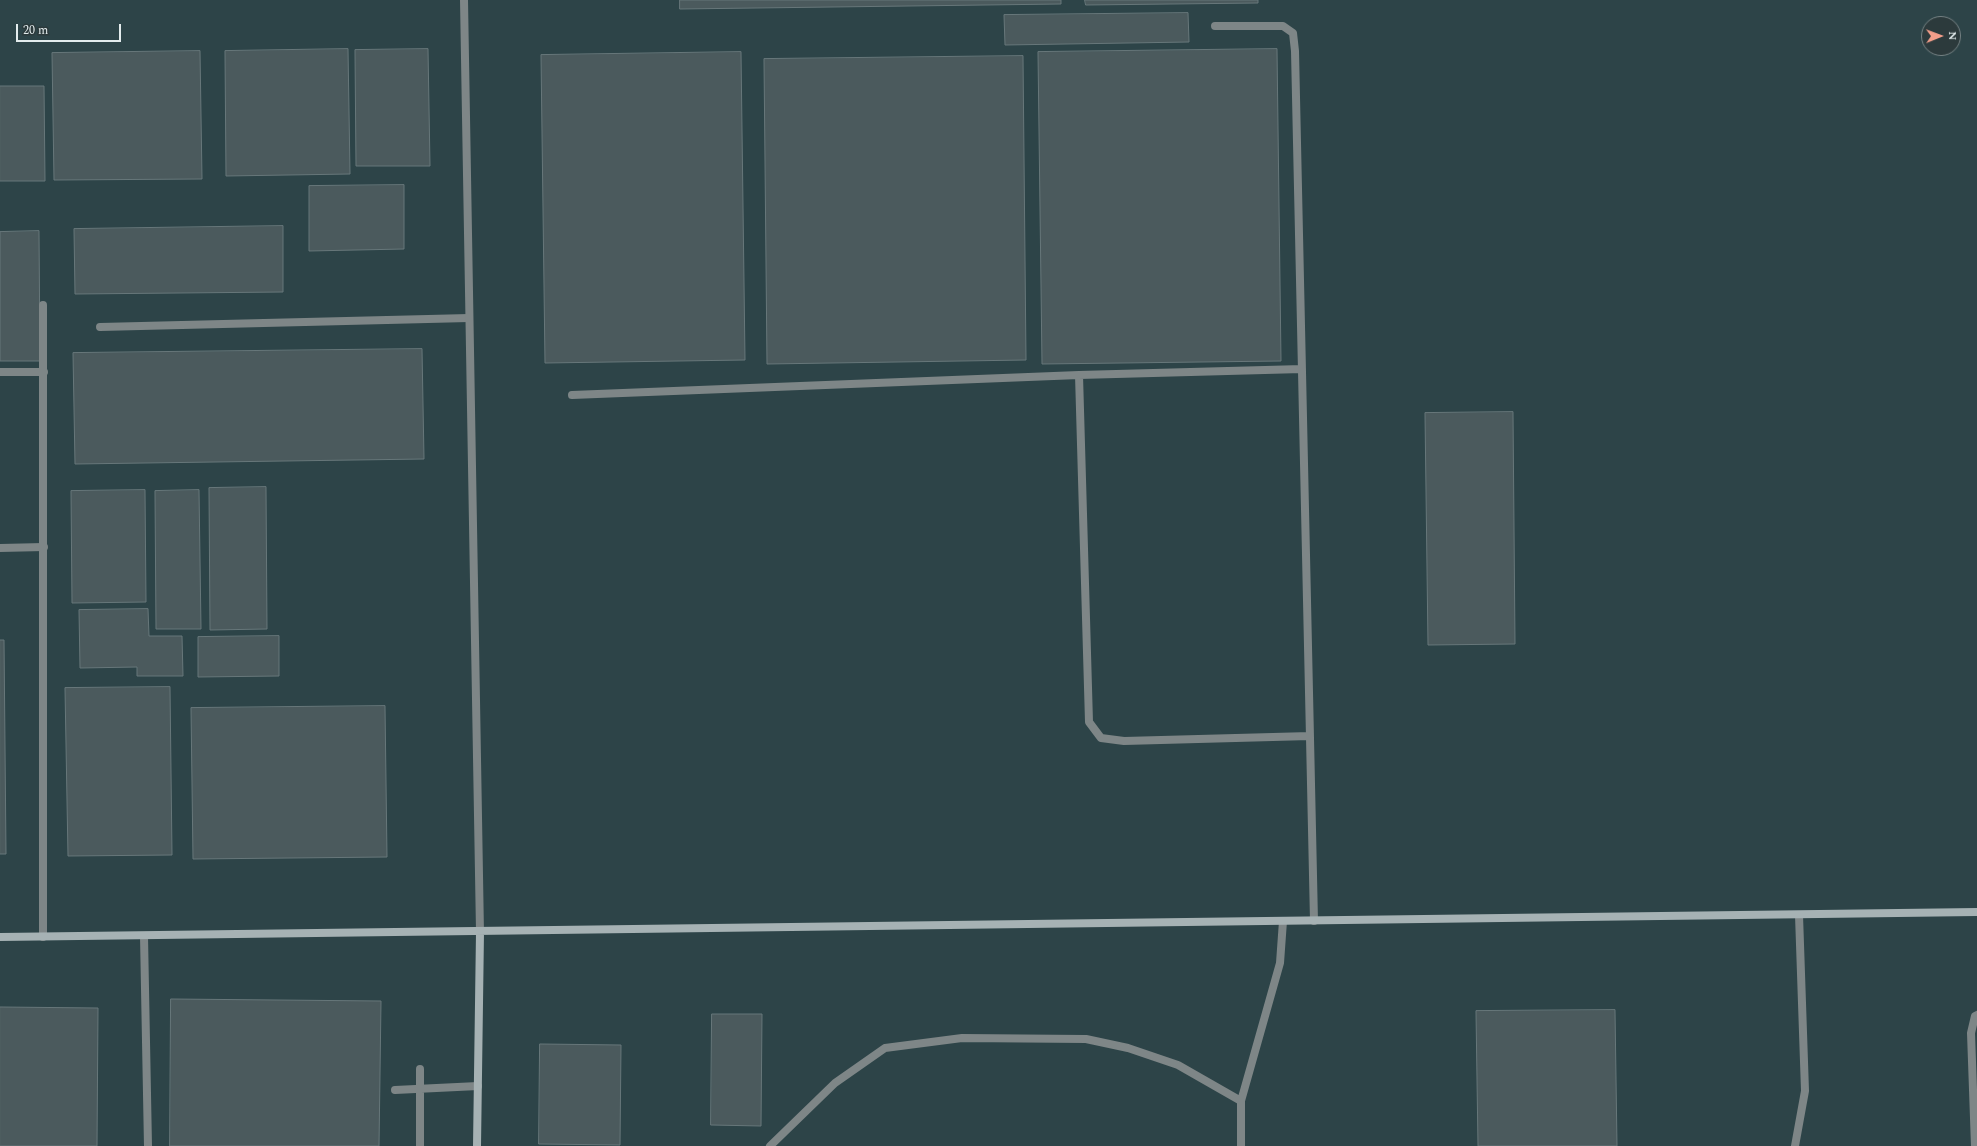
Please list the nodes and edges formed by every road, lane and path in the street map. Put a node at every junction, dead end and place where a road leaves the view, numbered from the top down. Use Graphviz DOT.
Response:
graph roads {
  1 [pos="464,0"];
  2 [pos="1215,26"];
  3 [pos="43,305"];
  4 [pos="470,318"];
  5 [pos="100,327"];
  6 [pos="1302,369"];
  7 [pos="0,372"];
  8 [pos="44,372"];
  9 [pos="1079,375"];
  10 [pos="572,395"];
  11 [pos="44,546"];
  12 [pos="0,548"];
  13 [pos="1310,736"];
  14 [pos="1977,912"];
  15 [pos="1799,915"];
  16 [pos="1283,921"];
  17 [pos="1314,921"];
  18 [pos="480,932"];
  19 [pos="144,936"];
  20 [pos="0,937"];
  21 [pos="43,937"];
  22 [pos="1977,1015"];
  23 [pos="420,1069"];
  24 [pos="478,1086"];
  25 [pos="395,1090"];
  26 [pos="420,1090"];
  27 [pos="1241,1101"];
  28 [pos="148,1146"];
  29 [pos="420,1146"];
  30 [pos="477,1146"];
  31 [pos="770,1146"];
  32 [pos="1241,1146"];
  33 [pos="1796,1146"];
  34 [pos="1975,1146"];
  1 -- 4 [label="street"];
  2 -- 6 [label="street"];
  3 -- 8 [label="street"];
  4 -- 5 [label="street"];
  4 -- 18 [label="street"];
  6 -- 9 [label="street"];
  6 -- 13 [label="street"];
  7 -- 8 [label="street"];
  8 -- 11 [label="street"];
  9 -- 10 [label="street"];
  9 -- 13 [label="street"];
  11 -- 12 [label="street"];
  11 -- 21 [label="street"];
  13 -- 17 [label="street"];
  14 -- 15 [label="street"];
  15 -- 17 [label="street"];
  15 -- 33 [label="street"];
  16 -- 17 [label="street"];
  16 -- 18 [label="street"];
  16 -- 27 [label="street"];
  18 -- 19 [label="street"];
  18 -- 24 [label="street"];
  19 -- 21 [label="street"];
  19 -- 28 [label="street"];
  20 -- 21 [label="street"];
  22 -- 34 [label="street"];
  23 -- 26 [label="street"];
  24 -- 26 [label="street"];
  24 -- 30 [label="street"];
  25 -- 26 [label="street"];
  26 -- 29 [label="street"];
  27 -- 31 [label="street"];
  27 -- 32 [label="street"];
}
